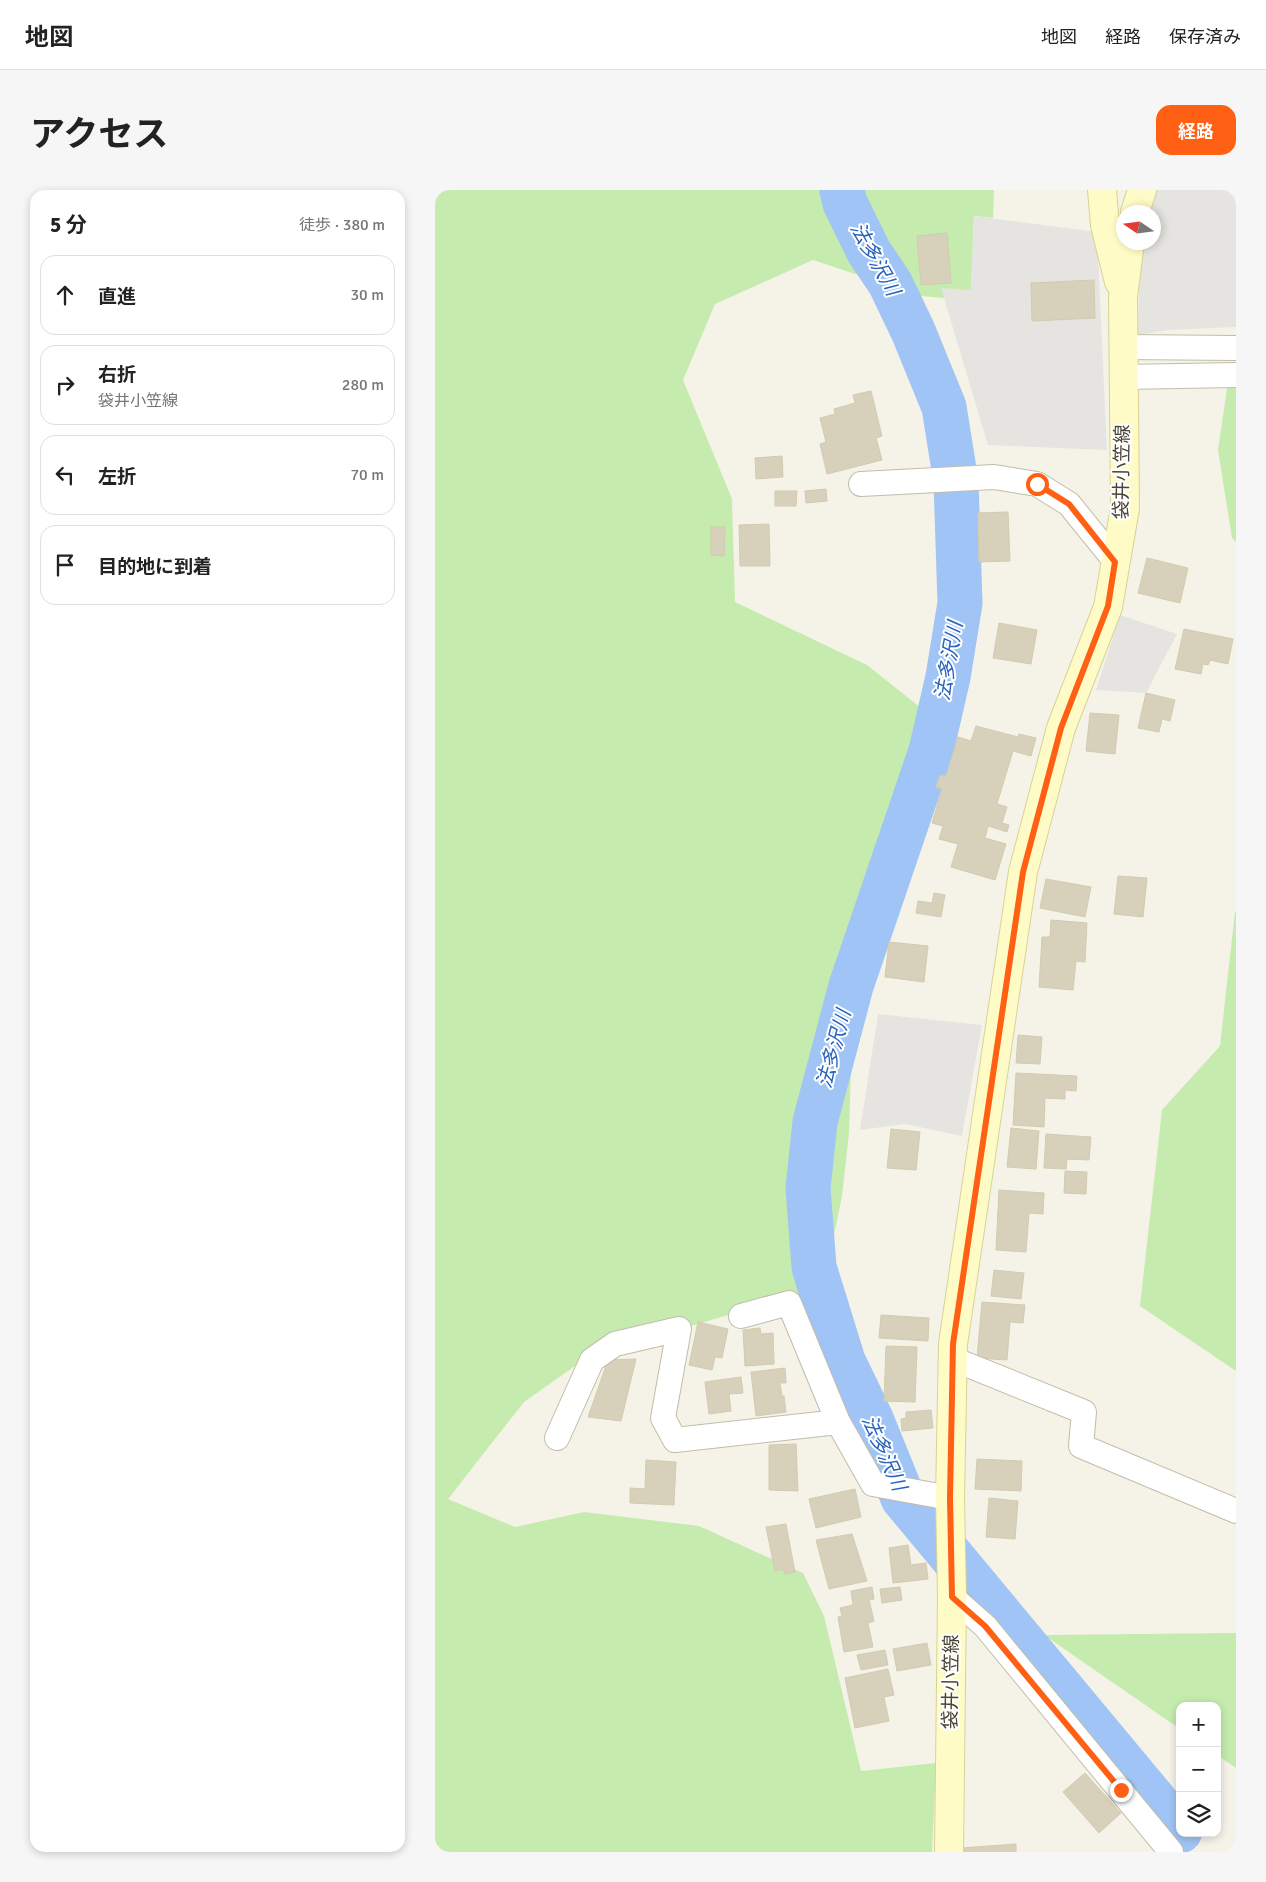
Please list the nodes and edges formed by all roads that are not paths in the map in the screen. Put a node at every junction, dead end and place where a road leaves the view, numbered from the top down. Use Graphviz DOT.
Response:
graph roads {
  1 [pos="1103,190"];
  2 [pos="1142,190"];
  3 [pos="1137,205"];
  4 [pos="1129,250"];
  5 [pos="1123,297"];
  6 [pos="1123,347"];
  7 [pos="1236,348"];
  8 [pos="1236,375"];
  9 [pos="1123,377"];
  10 [pos="861,484"];
  11 [pos="1115,562"];
  12 [pos="741,1316"];
  13 [pos="953,1359"];
  14 [pos="838,1422"];
  15 [pos="557,1438"];
  16 [pos="950,1498"];
  17 [pos="1236,1511"];
  18 [pos="952,1597"];
  19 [pos="949,1852"];
  20 [pos="1171,1852"];
  1 -- 5 [label="main road"];
  2 -- 3 [label="main road"];
  4 -- 5 [label="main road, 袋井小笠線"];
  5 -- 6 [label="main road, 袋井小笠線"];
  6 -- 7 [label="street"];
  6 -- 9 [label="main road, 袋井小笠線"];
  8 -- 9 [label="street"];
  9 -- 11 [label="main road, 袋井小笠線"];
  10 -- 11 [label="street"];
  11 -- 13 [label="main road, 袋井小笠線"];
  12 -- 14 [label="street"];
  13 -- 16 [label="main road, 袋井小笠線"];
  13 -- 17 [label="street"];
  14 -- 15 [label="street"];
  14 -- 16 [label="street"];
  16 -- 18 [label="main road, 袋井小笠線"];
  18 -- 19 [label="main road, 袋井小笠線"];
  18 -- 20 [label="street"];
}
